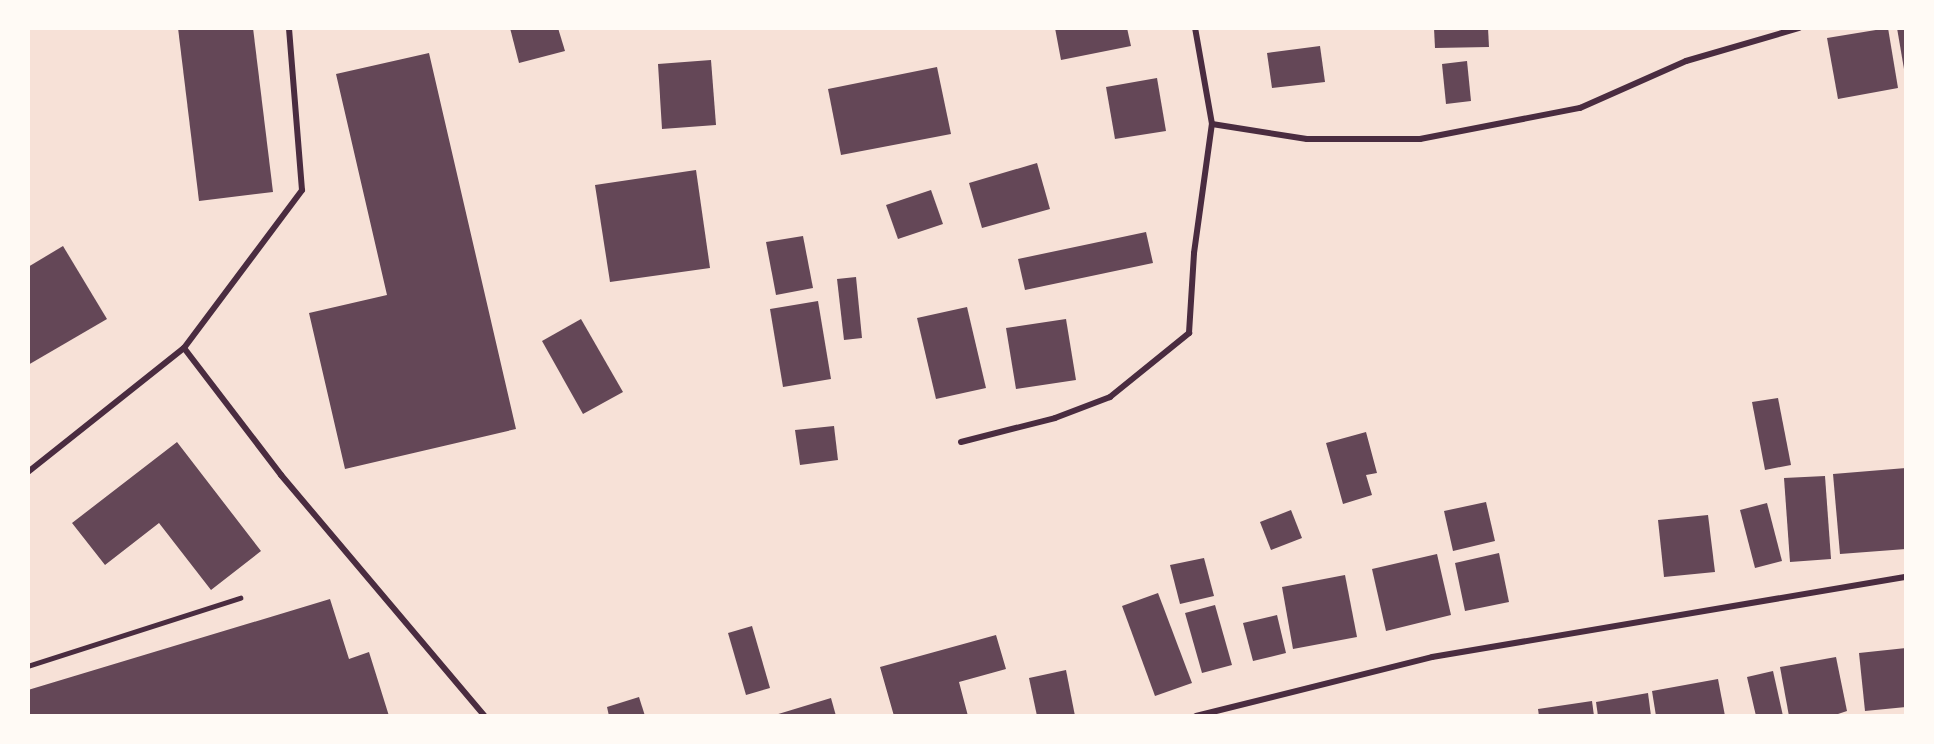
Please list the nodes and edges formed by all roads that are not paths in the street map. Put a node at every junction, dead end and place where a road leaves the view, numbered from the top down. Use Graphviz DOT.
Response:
graph roads {
  1 [pos="289,28"];
  2 [pos="1195,28"];
  3 [pos="1799,28"];
  4 [pos="1212,124"];
  5 [pos="184,348"];
  6 [pos="961,442"];
  7 [pos="28,471"];
  8 [pos="1905,578"];
  9 [pos="240,598"];
  10 [pos="28,666"];
  11 [pos="485,716"];
  12 [pos="1196,716"];
  1 -- 5 [label="street"];
  2 -- 4 [label="street"];
  3 -- 4 [label="street"];
  4 -- 6 [label="street"];
  5 -- 7 [label="street"];
  5 -- 11 [label="street"];
  8 -- 12 [label="street"];
  9 -- 10 [label="lane"];
}
